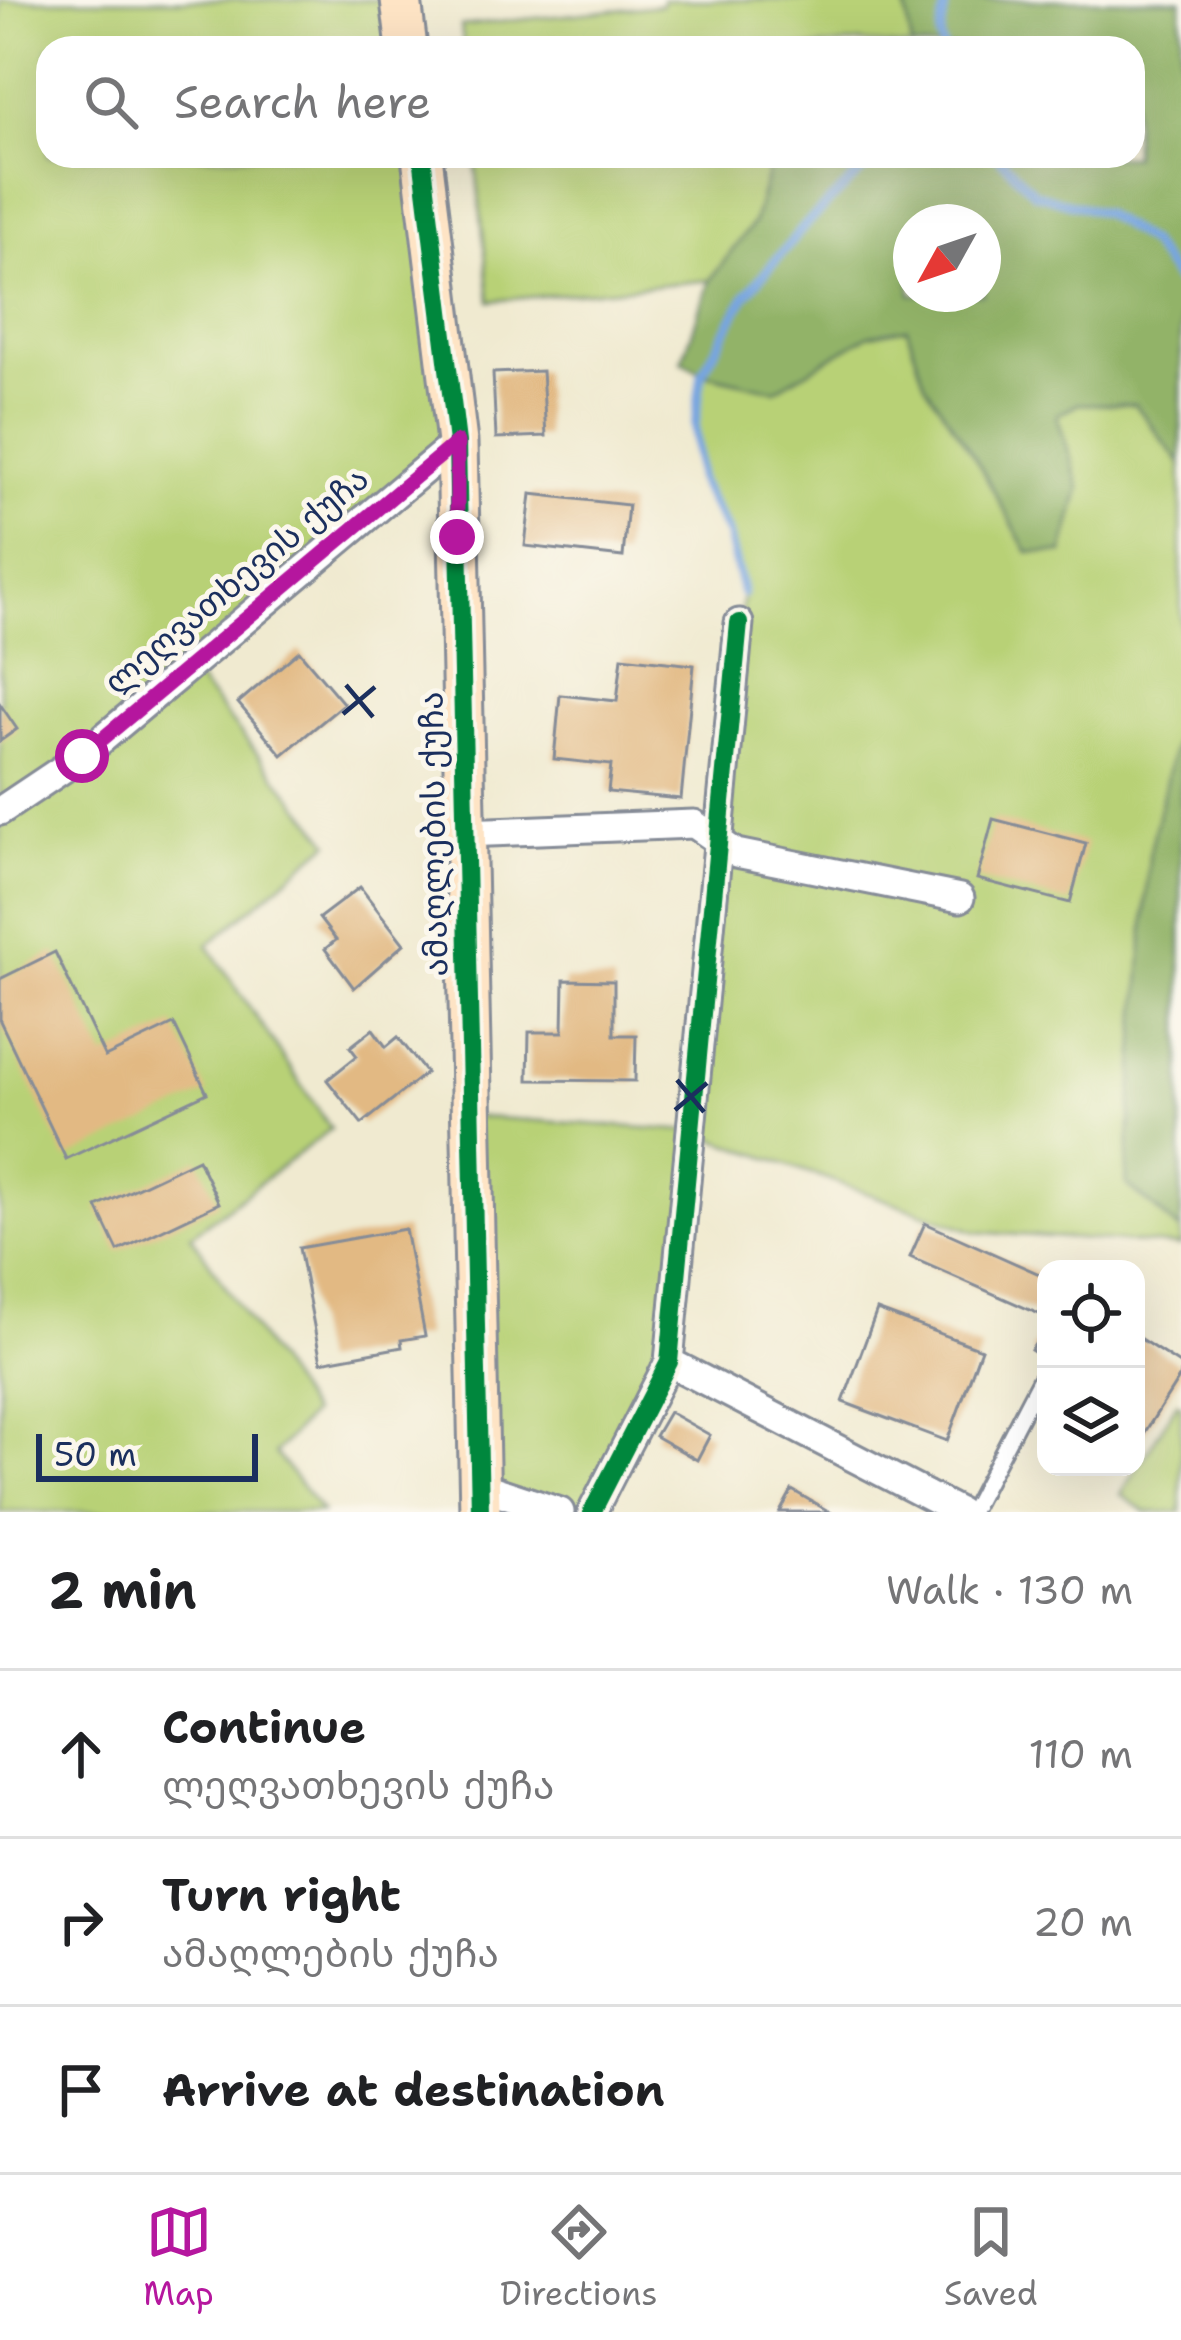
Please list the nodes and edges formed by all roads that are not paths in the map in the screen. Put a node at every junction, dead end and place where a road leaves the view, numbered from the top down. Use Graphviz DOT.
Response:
graph roads {
  1 [pos="401,0"];
  2 [pos="406,36"];
  3 [pos="423,168"];
  4 [pos="457,442"];
  5 [pos="740,623"];
  6 [pos="0,811"];
  7 [pos="463,832"];
  8 [pos="718,841"];
  9 [pos="960,898"];
  10 [pos="669,1362"];
  11 [pos="1037,1385"];
  12 [pos="480,1499"];
  13 [pos="560,1512"];
  14 [pos="592,1512"];
  15 [pos="959,1512"];
  16 [pos="971,1512"];
  1 -- 2 [label="street"];
  3 -- 4 [label="street, ამაღლების ქუჩა"];
  4 -- 6 [label="street, ლეღვათხევის ქუჩა"];
  4 -- 7 [label="street, ამაღლების ქუჩა"];
  5 -- 8 [label="street"];
  7 -- 8 [label="street"];
  7 -- 12 [label="street, ამაღლების ქუჩა"];
  8 -- 9 [label="street"];
  8 -- 10 [label="street"];
  10 -- 14 [label="street"];
  10 -- 15 [label="street"];
  11 -- 16 [label="lane"];
  12 -- 13 [label="street"];
}
